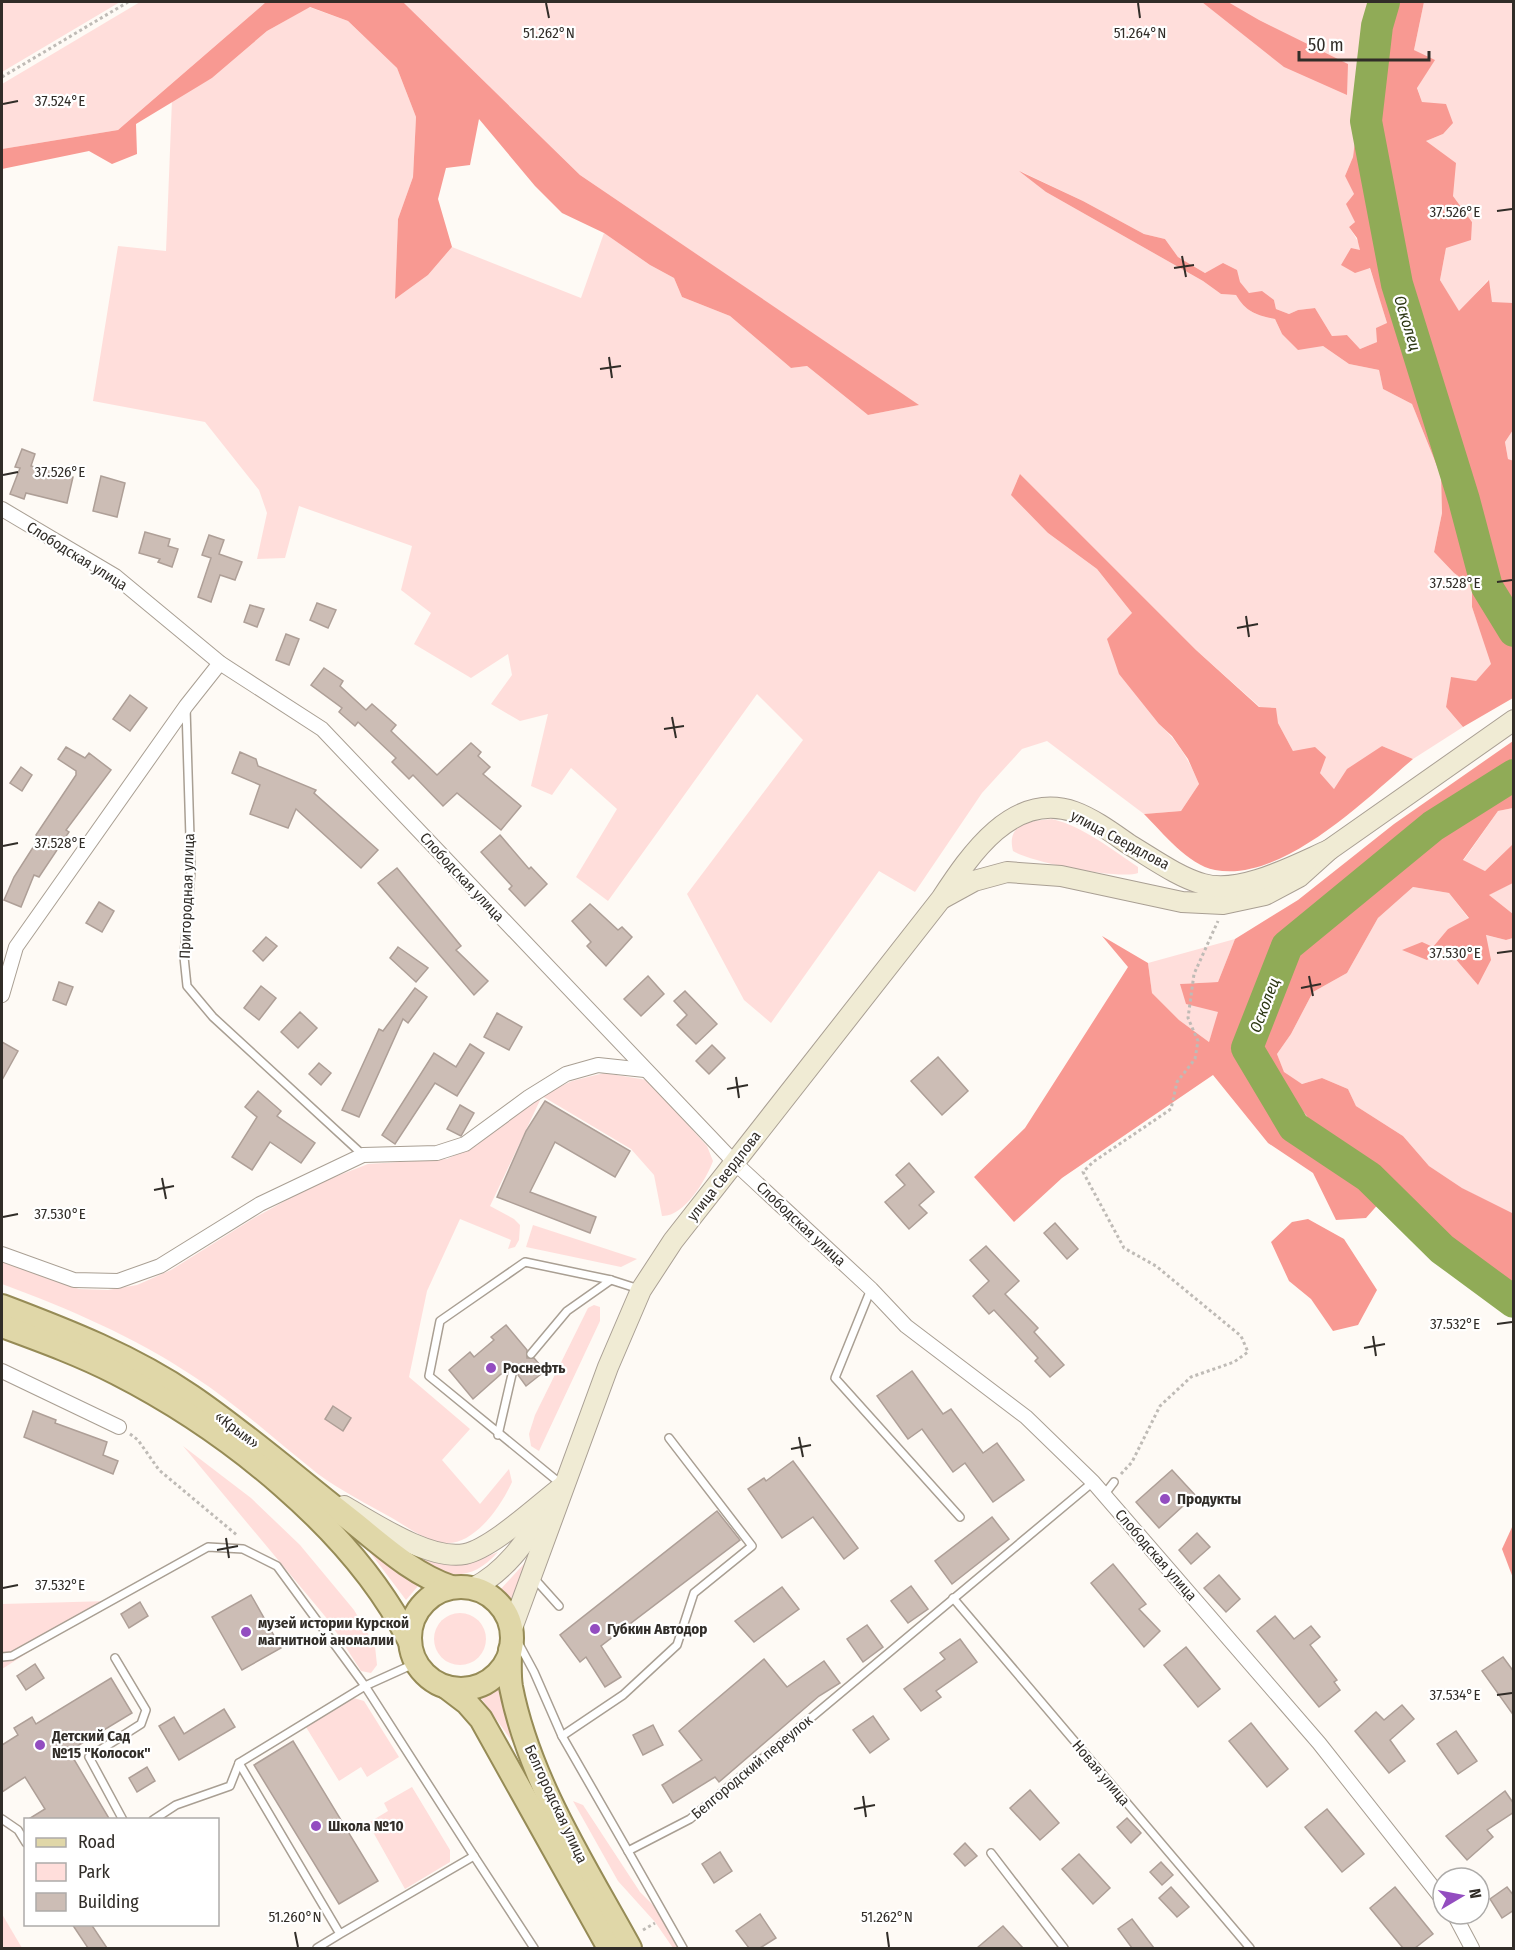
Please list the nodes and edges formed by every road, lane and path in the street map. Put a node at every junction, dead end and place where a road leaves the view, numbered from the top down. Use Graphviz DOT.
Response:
graph roads {
  1 [pos="128,2"];
  2 [pos="2,77"];
  3 [pos="2,509"];
  4 [pos="220,663"];
  5 [pos="186,706"];
  6 [pos="1514,720"];
  7 [pos="1329,850"];
  8 [pos="940,899"];
  9 [pos="1222,904"];
  10 [pos="2,995"];
  11 [pos="645,1070"];
  12 [pos="363,1155"];
  13 [pos="735,1163"];
  14 [pos="2,1254"];
  15 [pos="611,1280"];
  16 [pos="871,1289"];
  17 [pos="641,1290"];
  18 [pos="2,1306"];
  19 [pos="2,1326"];
  20 [pos="531,1354"];
  21 [pos="513,1370"];
  22 [pos="2,1371"];
  23 [pos="119,1426"];
  24 [pos="498,1435"];
  25 [pos="669,1438"];
  26 [pos="299,1480"];
  27 [pos="1093,1482"];
  28 [pos="1114,1482"];
  29 [pos="563,1486"];
  30 [pos="1104,1495"];
  31 [pos="960,1517"];
  32 [pos="243,1549"];
  33 [pos="531,1575"];
  34 [pos="462,1587"];
  35 [pos="953,1598"];
  36 [pos="559,1606"];
  37 [pos="409,1640"];
  38 [pos="511,1640"];
  39 [pos="2,1657"];
  40 [pos="115,1658"];
  41 [pos="416,1663"];
  42 [pos="365,1686"];
  43 [pos="446,1687"];
  44 [pos="562,1736"];
  45 [pos="239,1763"];
  46 [pos="122,1818"];
  47 [pos="156,1818"];
  48 [pos="2,1819"];
  49 [pos="24,1840"];
  50 [pos="628,1851"];
  51 [pos="991,1853"];
  52 [pos="474,1856"];
  53 [pos="1431,1885"];
  54 [pos="660,1921"];
  55 [pos="1460,1926"];
  56 [pos="340,1934"];
  57 [pos="635,1940"];
  58 [pos="317,1948"];
  59 [pos="534,1948"];
  60 [pos="609,1948"];
  61 [pos="683,1948"];
  62 [pos="1064,1948"];
  63 [pos="1250,1948"];
  64 [pos="1472,1948"];
  1 -- 2 [label="path"];
  3 -- 4 [label="street, Слободская улица"];
  4 -- 5 [label="street"];
  4 -- 11 [label="street, Слободская улица"];
  5 -- 10 [label="street"];
  5 -- 12 [label="lane, Пригородная улица"];
  6 -- 7 [label="main road, улица Свердлова"];
  7 -- 8 [label="main road, улица Свердлова"];
  7 -- 9 [label="main road, улица Свердлова"];
  8 -- 9 [label="main road, улица Свердлова"];
  8 -- 13 [label="main road, улица Свердлова"];
  9 -- 28 [label="path"];
  11 -- 12 [label="street"];
  11 -- 13 [label="street, Слободская улица"];
  12 -- 14 [label="street"];
  13 -- 16 [label="street, Слободская улица"];
  13 -- 17 [label="main road, улица Свердлова"];
  15 -- 17 [label="lane"];
  15 -- 20 [label="lane"];
  15 -- 24 [label="lane"];
  16 -- 27 [label="street, Слободская улица"];
  16 -- 31 [label="lane"];
  17 -- 29 [label="main road, улица Свердлова"];
  18 -- 26 [label="main road, «Крым»"];
  19 -- 37 [label="main road"];
  21 -- 24 [label="lane"];
  22 -- 23 [label="street"];
  23 -- 32 [label="path"];
  24 -- 29 [label="lane"];
  25 -- 44 [label="lane"];
  26 -- 29 [label="main road"];
  26 -- 34 [label="main road, «Крым»"];
  27 -- 30 [label="street, Слободская улица"];
  27 -- 35 [label="lane, Белгородский переулок"];
  28 -- 30 [label="lane"];
  29 -- 33 [label="main road"];
  29 -- 34 [label="main road"];
  30 -- 53 [label="street, Слободская улица"];
  32 -- 39 [label="lane"];
  32 -- 42 [label="lane"];
  33 -- 36 [label="lane"];
  33 -- 38 [label="main road"];
  34 -- 37 [label="main road"];
  34 -- 38 [label="main road, «Крым»"];
  35 -- 50 [label="lane, Белгородский переулок"];
  35 -- 63 [label="lane, Новая улица"];
  37 -- 41 [label="main road"];
  38 -- 43 [label="main road"];
  38 -- 44 [label="lane"];
  38 -- 57 [label="main road, Белгородская улица"];
  40 -- 46 [label="lane"];
  41 -- 42 [label="lane"];
  41 -- 43 [label="main road"];
  42 -- 45 [label="lane"];
  42 -- 52 [label="lane"];
  43 -- 60 [label="main road, Белгородская улица"];
  44 -- 50 [label="lane"];
  45 -- 47 [label="lane"];
  45 -- 56 [label="lane"];
  48 -- 49 [label="lane"];
  50 -- 61 [label="lane"];
  51 -- 62 [label="lane"];
  52 -- 56 [label="lane"];
  52 -- 59 [label="lane"];
  54 -- 57 [label="path"];
  55 -- 64 [label="street"];
  56 -- 58 [label="lane"];
}
